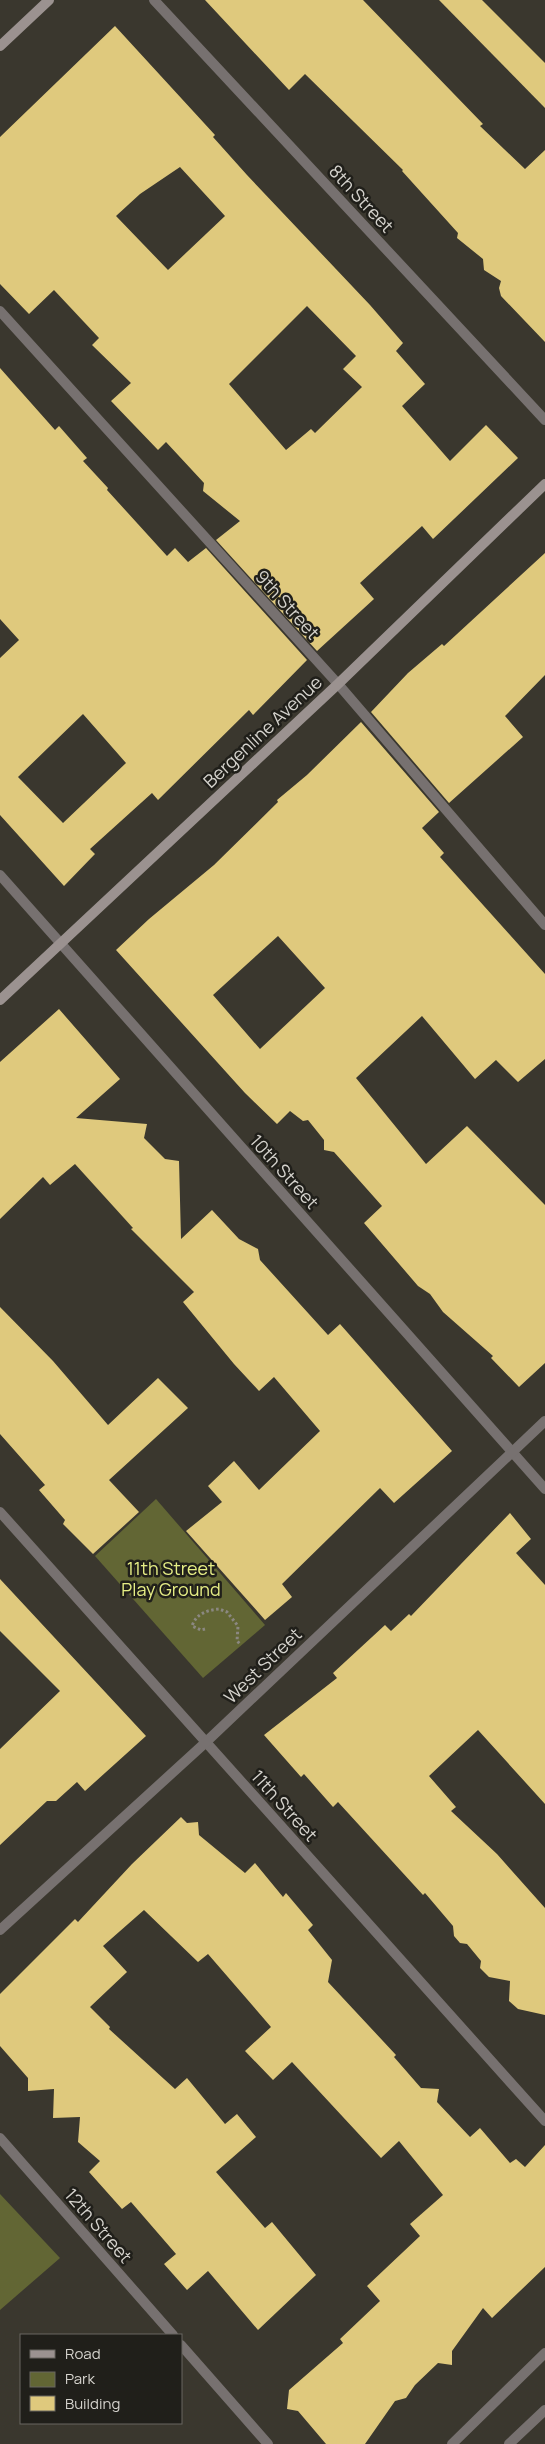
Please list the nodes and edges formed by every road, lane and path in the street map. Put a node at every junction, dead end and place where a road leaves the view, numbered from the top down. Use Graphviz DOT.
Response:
graph roads {
  1 [pos="49,0"];
  2 [pos="154,0"];
  3 [pos="0,46"];
  4 [pos="0,310"];
  5 [pos="545,420"];
  6 [pos="545,484"];
  7 [pos="338,684"];
  8 [pos="0,875"];
  9 [pos="545,925"];
  10 [pos="62,944"];
  11 [pos="0,1000"];
  12 [pos="545,1421"];
  13 [pos="511,1452"];
  14 [pos="545,1489"];
  15 [pos="0,1512"];
  16 [pos="205,1628"];
  17 [pos="241,1646"];
  18 [pos="205,1743"];
  19 [pos="0,1930"];
  20 [pos="545,2122"];
  21 [pos="0,2138"];
  22 [pos="171,2334"];
  23 [pos="182,2346"];
  24 [pos="545,2353"];
  25 [pos="545,2410"];
  26 [pos="268,2444"];
  27 [pos="452,2444"];
  28 [pos="509,2444"];
  1 -- 3 [label="street"];
  2 -- 5 [label="street, 8th Street"];
  4 -- 7 [label="street, 9th Street"];
  6 -- 7 [label="street, Bergenline Avenue"];
  7 -- 9 [label="street, 9th Street"];
  7 -- 10 [label="street, Bergenline Avenue"];
  8 -- 10 [label="street, 10th Street"];
  10 -- 11 [label="street, Bergenline Avenue"];
  10 -- 13 [label="street, 10th Street"];
  12 -- 13 [label="street, West Street"];
  13 -- 14 [label="street, 10th Street"];
  13 -- 18 [label="street, West Street"];
  15 -- 18 [label="street, 11th Street"];
  16 -- 17 [label="path"];
  18 -- 19 [label="street, West Street"];
  18 -- 20 [label="street, 11th Street"];
  21 -- 22 [label="street, 12th Street"];
  23 -- 26 [label="street"];
  24 -- 27 [label="street"];
  25 -- 28 [label="street"];
}
